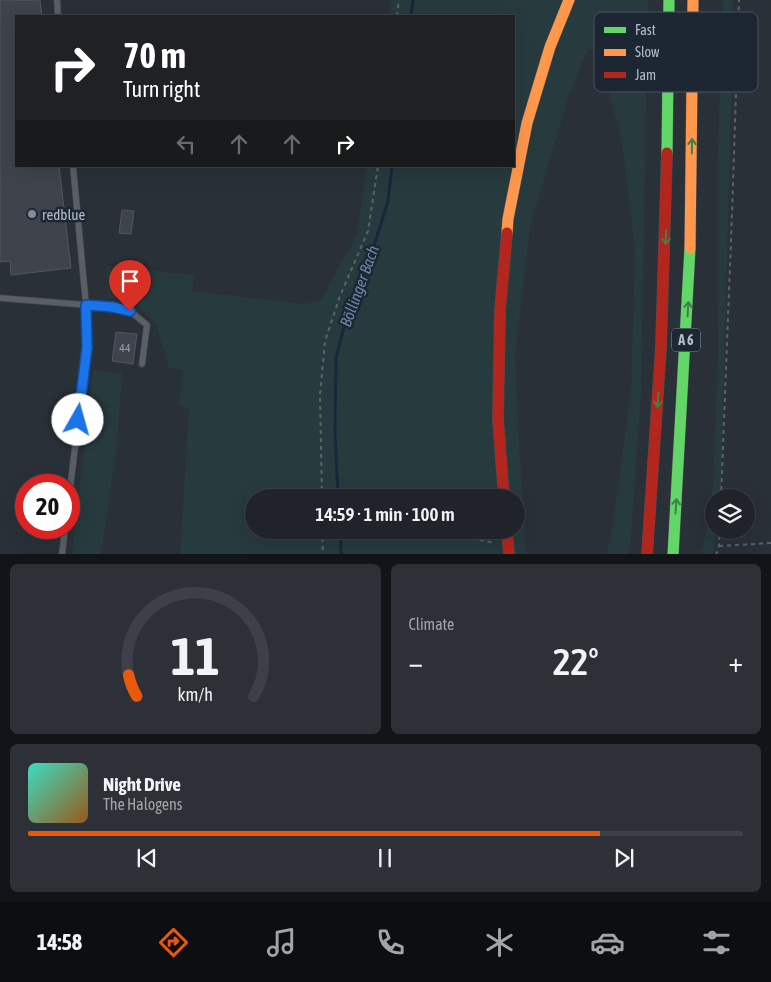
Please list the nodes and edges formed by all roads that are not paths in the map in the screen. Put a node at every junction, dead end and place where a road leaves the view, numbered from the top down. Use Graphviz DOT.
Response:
graph roads {
  1 [pos="57,0"];
  2 [pos="569,0"];
  3 [pos="58,15"];
  4 [pos="669,92"];
  5 [pos="693,92"];
  6 [pos="73,167"];
  7 [pos="0,298"];
  8 [pos="86,305"];
  9 [pos="142,364"];
  10 [pos="72,474"];
  11 [pos="503,489"];
  12 [pos="64,539"];
  13 [pos="62,554"];
  14 [pos="647,554"];
  15 [pos="673,554"];
  1 -- 3 [label="lane"];
  2 -- 11 [label="main road"];
  4 -- 14 [label="main road, A 6, one-way"];
  15 -- 5 [label="main road, A 6, one-way"];
  6 -- 8 [label="lane"];
  7 -- 8 [label="lane"];
  8 -- 9 [label="lane"];
  8 -- 10 [label="lane"];
  12 -- 13 [label="lane"];
}
